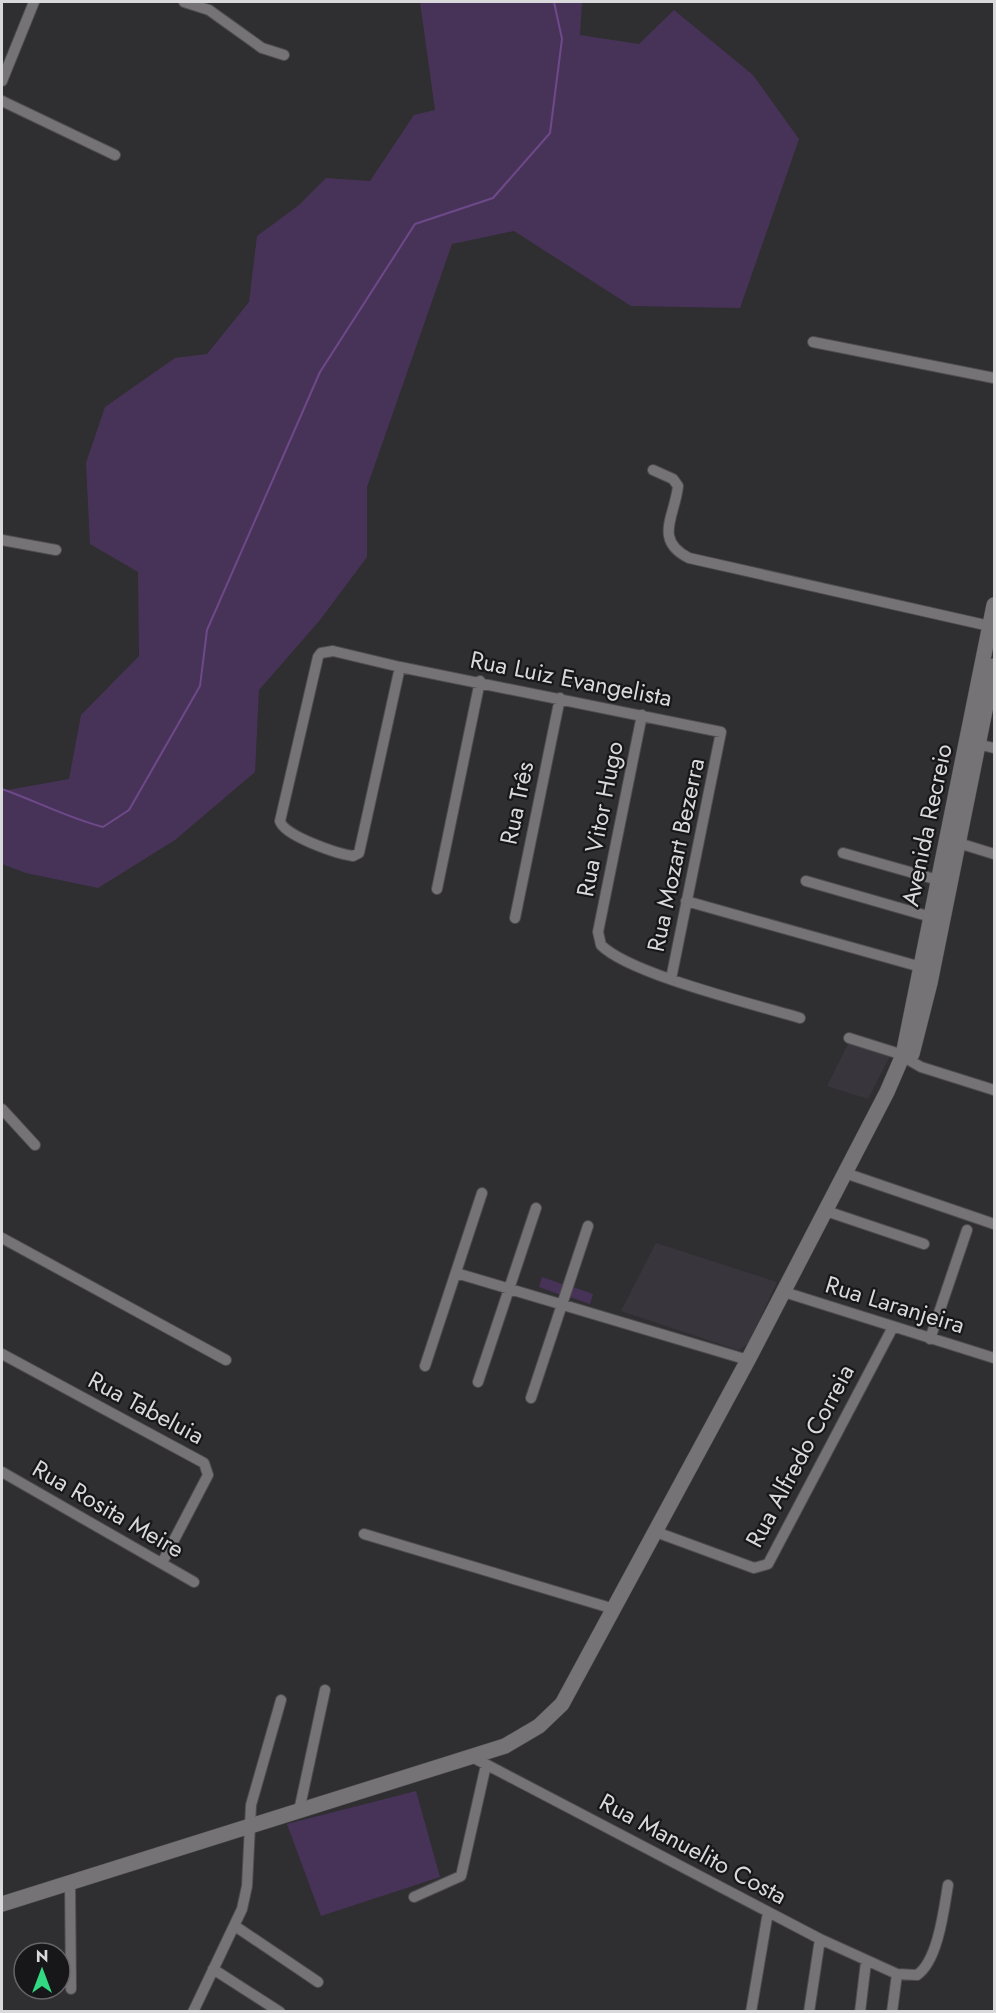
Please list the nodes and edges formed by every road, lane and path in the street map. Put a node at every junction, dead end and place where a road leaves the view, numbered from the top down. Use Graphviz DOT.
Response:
graph roads {
  1 [pos="34,2"];
  2 [pos="184,2"];
  3 [pos="284,55"];
  4 [pos="2,81"];
  5 [pos="2,101"];
  6 [pos="115,155"];
  7 [pos="813,342"];
  8 [pos="994,378"];
  9 [pos="653,470"];
  10 [pos="2,540"];
  11 [pos="56,550"];
  12 [pos="994,605"];
  13 [pos="992,627"];
  14 [pos="403,667"];
  15 [pos="991,671"];
  16 [pos="480,681"];
  17 [pos="560,698"];
  18 [pos="642,715"];
  19 [pos="722,739"];
  20 [pos="972,743"];
  21 [pos="994,748"];
  22 [pos="952,841"];
  23 [pos="843,853"];
  24 [pos="994,854"];
  25 [pos="938,880"];
  26 [pos="806,881"];
  27 [pos="437,889"];
  28 [pos="686,901"];
  29 [pos="931,917"];
  30 [pos="515,918"];
  31 [pos="921,967"];
  32 [pos="671,979"];
  33 [pos="800,1018"];
  34 [pos="849,1038"];
  35 [pos="906,1057"];
  36 [pos="994,1090"];
  37 [pos="2,1111"];
  38 [pos="35,1145"];
  39 [pos="845,1173"];
  40 [pos="482,1193"];
  41 [pos="536,1208"];
  42 [pos="826,1211"];
  43 [pos="994,1224"];
  44 [pos="588,1226"];
  45 [pos="967,1230"];
  46 [pos="2,1238"];
  47 [pos="924,1244"];
  48 [pos="456,1273"];
  49 [pos="509,1289"];
  50 [pos="784,1292"];
  51 [pos="563,1305"];
  52 [pos="893,1327"];
  53 [pos="930,1339"];
  54 [pos="2,1354"];
  55 [pos="994,1358"];
  56 [pos="226,1360"];
  57 [pos="748,1360"];
  58 [pos="425,1366"];
  59 [pos="478,1382"];
  60 [pos="531,1398"];
  61 [pos="2,1472"];
  62 [pos="656,1532"];
  63 [pos="364,1534"];
  64 [pos="162,1563"];
  65 [pos="194,1582"];
  66 [pos="614,1609"];
  67 [pos="325,1689"];
  68 [pos="281,1700"];
  69 [pos="479,1761"];
  70 [pos="299,1811"];
  71 [pos="248,1827"];
  72 [pos="70,1882"];
  73 [pos="948,1885"];
  74 [pos="414,1897"];
  75 [pos="2,1904"];
  76 [pos="768,1912"];
  77 [pos="235,1926"];
  78 [pos="820,1939"];
  79 [pos="71,1941"];
  80 [pos="866,1962"];
  81 [pos="213,1969"];
  82 [pos="897,1974"];
  83 [pos="318,1982"];
  84 [pos="195,2011"];
  85 [pos="280,2012"];
  86 [pos="751,2012"];
  87 [pos="809,2012"];
  88 [pos="860,2012"];
  89 [pos="892,2012"];
  1 -- 4 [label="street"];
  2 -- 3 [label="street"];
  5 -- 6 [label="street"];
  7 -- 8 [label="street"];
  9 -- 13 [label="street"];
  10 -- 11 [label="street"];
  12 -- 13 [label="main road, Avenida Recreio"];
  13 -- 15 [label="main road, Avenida Recreio"];
  14 -- 14 [label="street, Rua Luiz Evangelista"];
  14 -- 16 [label="street, Rua Luiz Evangelista"];
  15 -- 20 [label="main road, Avenida Recreio"];
  16 -- 17 [label="street, Rua Luiz Evangelista"];
  16 -- 27 [label="street"];
  17 -- 18 [label="street, Rua Luiz Evangelista"];
  17 -- 30 [label="street, Rua Três"];
  18 -- 19 [label="street, Rua Luiz Evangelista"];
  18 -- 32 [label="street, Rua Vitor Hugo"];
  19 -- 28 [label="street, Rua Mozart Bezerra"];
  20 -- 21 [label="street"];
  20 -- 22 [label="main road, Avenida Recreio"];
  22 -- 24 [label="street"];
  22 -- 25 [label="main road, Avenida Recreio"];
  22 -- 35 [label="main road, Avenida Recreio"];
  23 -- 25 [label="street"];
  25 -- 29 [label="main road, Avenida Recreio"];
  26 -- 29 [label="street"];
  28 -- 31 [label="street"];
  28 -- 32 [label="street, Rua Mozart Bezerra"];
  29 -- 31 [label="main road, Avenida Recreio"];
  31 -- 35 [label="main road, Avenida Recreio"];
  32 -- 33 [label="street"];
  34 -- 35 [label="street"];
  35 -- 36 [label="street"];
  35 -- 39 [label="main road"];
  37 -- 38 [label="street"];
  39 -- 42 [label="main road"];
  39 -- 43 [label="street"];
  40 -- 48 [label="street"];
  41 -- 49 [label="street"];
  42 -- 47 [label="street"];
  42 -- 50 [label="main road"];
  44 -- 51 [label="street"];
  45 -- 53 [label="street"];
  46 -- 56 [label="street"];
  48 -- 49 [label="street"];
  48 -- 58 [label="street"];
  49 -- 51 [label="street"];
  49 -- 59 [label="street"];
  50 -- 52 [label="street, Rua Laranjeira"];
  50 -- 57 [label="main road"];
  51 -- 57 [label="street"];
  51 -- 60 [label="street"];
  52 -- 53 [label="street, Rua Laranjeira"];
  52 -- 62 [label="street, Rua Alfredo Correia"];
  53 -- 55 [label="street, Rua Laranjeira"];
  54 -- 64 [label="street, Rua Tabeluia"];
  57 -- 62 [label="main road"];
  61 -- 64 [label="street, Rua Rosita Meire"];
  62 -- 66 [label="main road"];
  63 -- 66 [label="street"];
  64 -- 65 [label="street, Rua Rosita Meire"];
  66 -- 69 [label="main road"];
  67 -- 70 [label="street"];
  68 -- 71 [label="street"];
  69 -- 70 [label="main road"];
  69 -- 74 [label="street"];
  69 -- 76 [label="street, Rua Manuelito Costa"];
  70 -- 71 [label="main road"];
  71 -- 72 [label="main road"];
  71 -- 77 [label="street"];
  72 -- 75 [label="main road"];
  72 -- 79 [label="street"];
  73 -- 82 [label="street"];
  76 -- 78 [label="street, Rua Manuelito Costa"];
  76 -- 86 [label="street"];
  77 -- 81 [label="street"];
  77 -- 83 [label="street"];
  78 -- 80 [label="street, Rua Manuelito Costa"];
  78 -- 87 [label="street"];
  80 -- 82 [label="street, Rua Manuelito Costa"];
  80 -- 88 [label="street"];
  81 -- 84 [label="street"];
  81 -- 85 [label="street"];
  82 -- 89 [label="street"];
}
